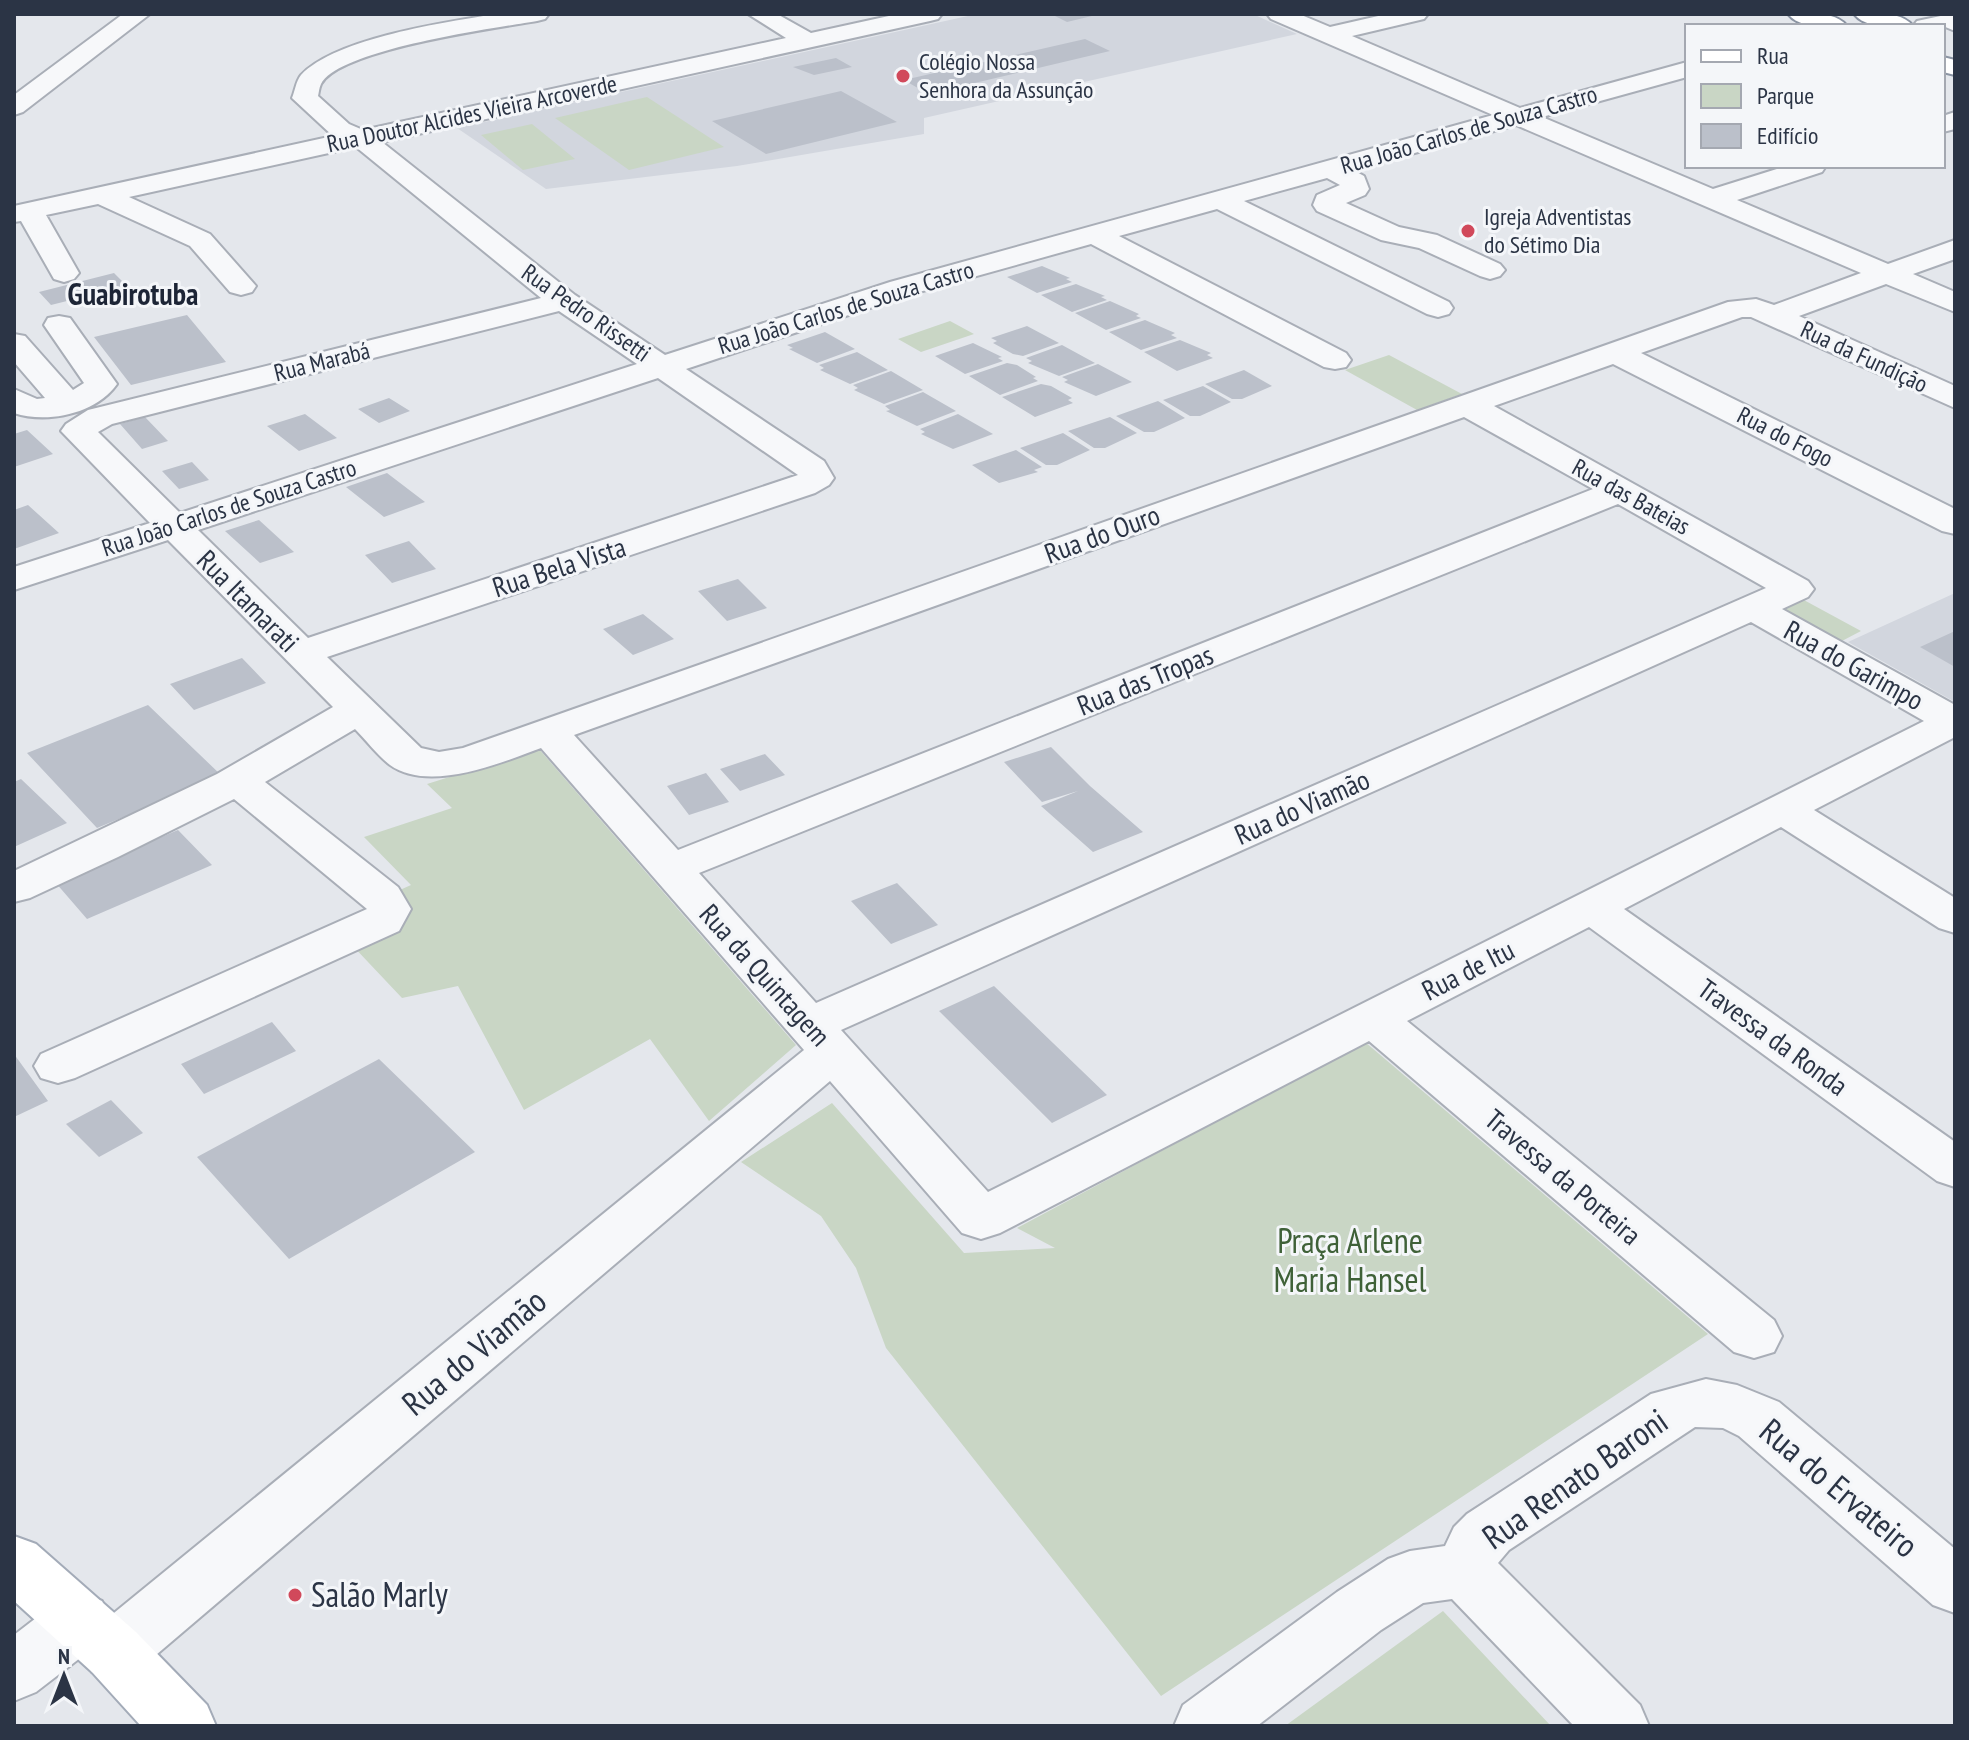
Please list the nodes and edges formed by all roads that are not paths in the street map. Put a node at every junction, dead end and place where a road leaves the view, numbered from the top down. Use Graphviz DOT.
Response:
graph roads {
  1 [pos="137,14"];
  2 [pos="537,14"];
  3 [pos="760,14"];
  4 [pos="930,14"];
  5 [pos="1279,14"];
  6 [pos="1416,14"];
  7 [pos="1800,14"];
  8 [pos="455,21"];
  9 [pos="1829,24"];
  10 [pos="1328,35"];
  11 [pos="808,41"];
  12 [pos="1685,70"];
  13 [pos="14,107"];
  14 [pos="1518,116"];
  15 [pos="361,138"];
  16 [pos="1332,168"];
  17 [pos="1807,168"];
  18 [pos="101,195"];
  19 [pos="1219,199"];
  20 [pos="1711,199"];
  21 [pos="27,214"];
  22 [pos="1094,234"];
  23 [pos="1955,249"];
  24 [pos="1490,270"];
  25 [pos="64,273"];
  26 [pos="1887,274"];
  27 [pos="241,286"];
  28 [pos="564,301"];
  29 [pos="1955,303"];
  30 [pos="1438,308"];
  31 [pos="1774,315"];
  32 [pos="59,325"];
  33 [pos="14,343"];
  34 [pos="1614,352"];
  35 [pos="1335,360"];
  36 [pos="661,366"];
  37 [pos="1955,398"];
  38 [pos="14,399"];
  39 [pos="1466,404"];
  40 [pos="74,414"];
  41 [pos="817,478"];
  42 [pos="1620,491"];
  43 [pos="1955,523"];
  44 [pos="172,527"];
  45 [pos="14,579"];
  46 [pos="1795,589"];
  47 [pos="1753,608"];
  48 [pos="300,653"];
  49 [pos="357,710"];
  50 [pos="1955,722"];
  51 [pos="548,731"];
  52 [pos="429,766"];
  53 [pos="236,780"];
  54 [pos="1782,809"];
  55 [pos="670,869"];
  56 [pos="14,888"];
  57 [pos="1591,907"];
  58 [pos="1955,918"];
  59 [pos="1373,1019"];
  60 [pos="821,1038"];
  61 [pos="58,1066"];
  62 [pos="1955,1168"];
  63 [pos="981,1219"];
  64 [pos="1754,1336"];
  65 [pos="1717,1401"];
  66 [pos="14,1563"];
  67 [pos="1464,1570"];
  68 [pos="1955,1586"];
  69 [pos="97,1637"];
  70 [pos="14,1672"];
  71 [pos="184,1726"];
  72 [pos="1206,1726"];
  73 [pos="1617,1726"];
  1 -- 13 [label="street"];
  2 -- 8 [label="street"];
  3 -- 11 [label="street"];
  4 -- 11 [label="street, Rua Doutor Alcides Vieira Arcoverde"];
  5 -- 10 [label="street"];
  6 -- 10 [label="street"];
  7 -- 9 [label="main road"];
  8 -- 15 [label="street, Rua Pedro Rissetti"];
  10 -- 14 [label="street"];
  11 -- 15 [label="street, Rua Doutor Alcides Vieira Arcoverde"];
  12 -- 14 [label="street, Rua João Carlos de Souza Castro"];
  14 -- 16 [label="street, Rua João Carlos de Souza Castro"];
  14 -- 20 [label="street"];
  15 -- 18 [label="street, Rua Doutor Alcides Vieira Arcoverde"];
  15 -- 28 [label="street, Rua Pedro Rissetti"];
  16 -- 19 [label="street, Rua João Carlos de Souza Castro"];
  16 -- 24 [label="street"];
  17 -- 20 [label="street"];
  18 -- 21 [label="street, Rua Doutor Alcides Vieira Arcoverde"];
  18 -- 27 [label="street"];
  19 -- 22 [label="street, Rua João Carlos de Souza Castro"];
  19 -- 30 [label="street"];
  20 -- 26 [label="street"];
  21 -- 25 [label="street"];
  22 -- 35 [label="street"];
  22 -- 36 [label="street, Rua João Carlos de Souza Castro"];
  23 -- 26 [label="street"];
  26 -- 29 [label="street"];
  26 -- 31 [label="street"];
  28 -- 36 [label="street, Rua Pedro Rissetti"];
  28 -- 40 [label="street, Rua Marabá"];
  31 -- 34 [label="street, Rua do Ouro"];
  31 -- 37 [label="street, Rua da Fundição"];
  32 -- 40 [label="street"];
  33 -- 40 [label="street"];
  34 -- 39 [label="street, Rua do Ouro"];
  34 -- 43 [label="street, Rua do Fogo"];
  36 -- 41 [label="street, Rua Pedro Rissetti"];
  36 -- 44 [label="street, Rua João Carlos de Souza Castro"];
  38 -- 40 [label="street"];
  39 -- 42 [label="street, Rua das Bateias"];
  39 -- 51 [label="street, Rua do Ouro"];
  40 -- 44 [label="street, Rua Itamarati"];
  41 -- 48 [label="street, Rua Bela Vista"];
  42 -- 46 [label="street, Rua das Bateias"];
  42 -- 55 [label="street, Rua das Tropas"];
  44 -- 45 [label="street, Rua João Carlos de Souza Castro"];
  44 -- 48 [label="street, Rua Itamarati"];
  46 -- 47 [label="street, Rua do Viamão"];
  47 -- 50 [label="street, Rua do Garimpo"];
  47 -- 60 [label="street, Rua do Viamão"];
  48 -- 49 [label="street, Rua Itamarati"];
  49 -- 52 [label="street, Rua Itamarati"];
  49 -- 53 [label="street"];
  50 -- 54 [label="street, Rua de Itu"];
  51 -- 52 [label="street, Rua do Ouro"];
  51 -- 55 [label="street, Rua da Quintagem"];
  53 -- 56 [label="street"];
  53 -- 61 [label="street"];
  54 -- 57 [label="street, Rua de Itu"];
  54 -- 58 [label="street"];
  55 -- 60 [label="street, Rua da Quintagem"];
  57 -- 59 [label="street, Rua de Itu"];
  57 -- 62 [label="street, Travessa da Ronda"];
  59 -- 63 [label="street, Rua de Itu"];
  59 -- 64 [label="street, Travessa da Porteira"];
  60 -- 63 [label="street, Rua da Quintagem"];
  60 -- 69 [label="street, Rua do Viamão"];
  65 -- 67 [label="street, Rua Renato Baroni"];
  65 -- 68 [label="street, Rua do Ervateiro"];
  66 -- 69 [label="main road"];
  67 -- 72 [label="street, Rua Renato Baroni"];
  67 -- 73 [label="street"];
  69 -- 70 [label="street, Rua do Viamão"];
  69 -- 71 [label="main road"];
}
